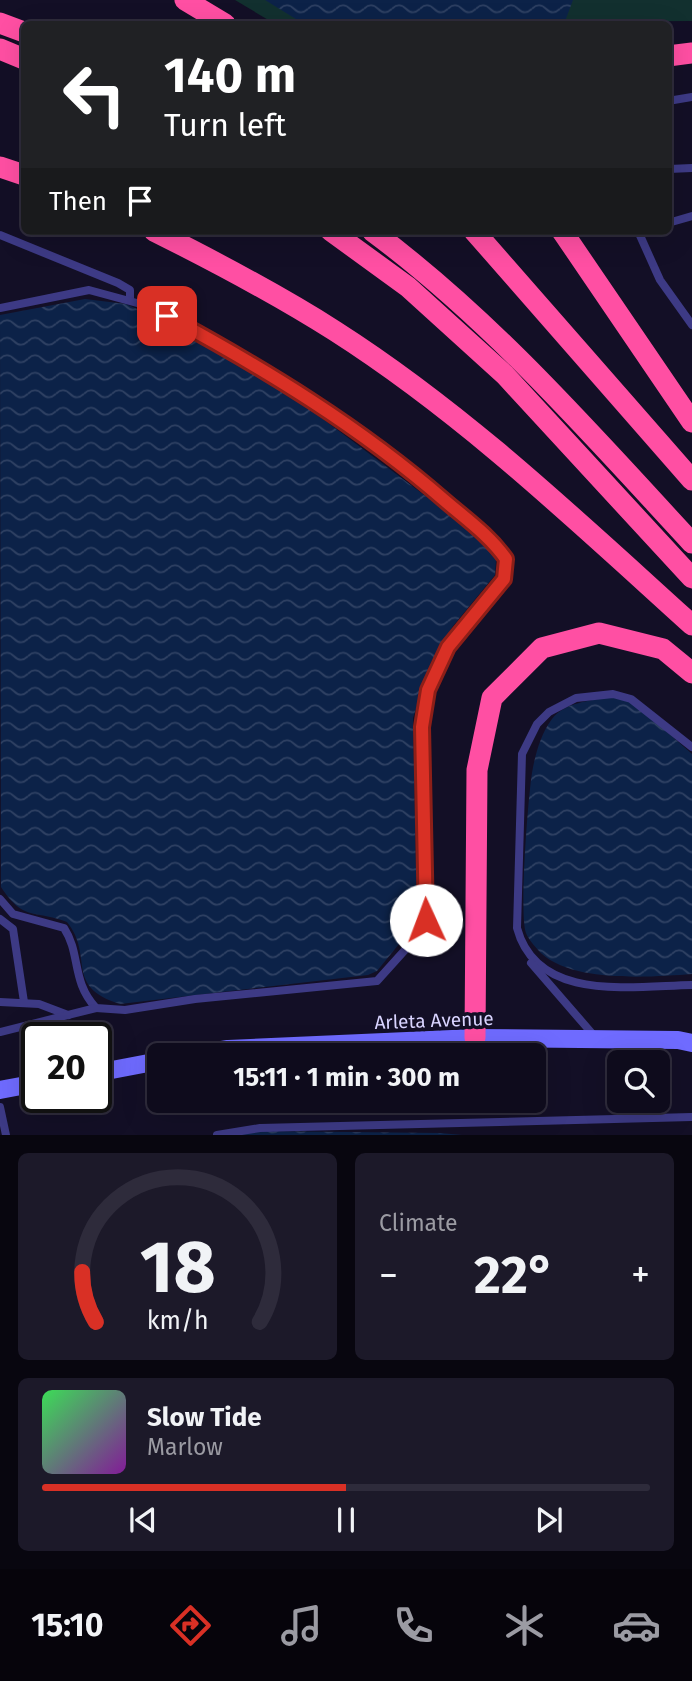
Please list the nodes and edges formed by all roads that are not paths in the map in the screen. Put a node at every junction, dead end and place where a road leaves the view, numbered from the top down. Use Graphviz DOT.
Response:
graph roads {
  1 [pos="185,0"];
  2 [pos="220,21"];
  3 [pos="0,23"];
  4 [pos="21,31"];
  5 [pos="0,49"];
  6 [pos="692,53"];
  7 [pos="672,56"];
  8 [pos="21,58"];
  9 [pos="692,97"];
  10 [pos="672,100"];
  11 [pos="0,167"];
  12 [pos="692,168"];
  13 [pos="672,169"];
  14 [pos="21,174"];
  15 [pos="692,216"];
  16 [pos="672,222"];
  17 [pos="0,235"];
  18 [pos="162,235"];
  19 [pos="336,235"];
  20 [pos="378,235"];
  21 [pos="478,235"];
  22 [pos="565,235"];
  23 [pos="640,235"];
  24 [pos="130,299"];
  25 [pos="0,308"];
  26 [pos="692,325"];
  27 [pos="692,422"];
  28 [pos="692,480"];
  29 [pos="692,543"];
  30 [pos="692,578"];
  31 [pos="692,625"];
  32 [pos="692,673"];
  33 [pos="692,747"];
  34 [pos="0,899"];
  35 [pos="0,919"];
  36 [pos="25,919"];
  37 [pos="526,951"];
  38 [pos="692,985"];
  39 [pos="0,1002"];
  40 [pos="24,1002"];
  41 [pos="96,1007"];
  42 [pos="68,1015"];
  43 [pos="0,1032"];
  44 [pos="475,1038"];
  45 [pos="687,1038"];
  46 [pos="597,1040"];
  47 [pos="363,1043"];
  48 [pos="147,1063"];
  49 [pos="112,1070"];
  50 [pos="21,1086"];
  51 [pos="0,1090"];
  52 [pos="0,1107"];
  53 [pos="692,1117"];
  54 [pos="6,1135"];
  55 [pos="217,1135"];
  1 -- 2 [label="highway"];
  3 -- 4 [label="highway"];
  5 -- 8 [label="highway"];
  6 -- 7 [label="highway"];
  9 -- 10 [label="lane"];
  11 -- 14 [label="highway"];
  12 -- 13 [label="lane"];
  15 -- 16 [label="lane"];
  17 -- 24 [label="lane"];
  18 -- 31 [label="highway"];
  19 -- 30 [label="highway"];
  20 -- 29 [label="highway"];
  21 -- 28 [label="highway"];
  22 -- 27 [label="highway"];
  23 -- 26 [label="lane"];
  24 -- 25 [label="lane"];
  24 -- 41 [label="lane"];
  32 -- 44 [label="highway"];
  33 -- 37 [label="lane"];
  34 -- 36 [label="lane"];
  35 -- 36 [label="lane"];
  35 -- 40 [label="lane"];
  36 -- 41 [label="lane"];
  37 -- 38 [label="lane"];
  37 -- 46 [label="lane"];
  39 -- 40 [label="lane"];
  40 -- 42 [label="lane"];
  41 -- 42 [label="lane"];
  42 -- 43 [label="lane"];
  44 -- 46 [label="main road, Arleta Avenue"];
  44 -- 47 [label="main road, Arleta Avenue"];
  45 -- 46 [label="main road, Arleta Avenue"];
  48 -- 49 [label="main road"];
  50 -- 51 [label="main road"];
  52 -- 54 [label="lane"];
  53 -- 55 [label="lane"];
}
